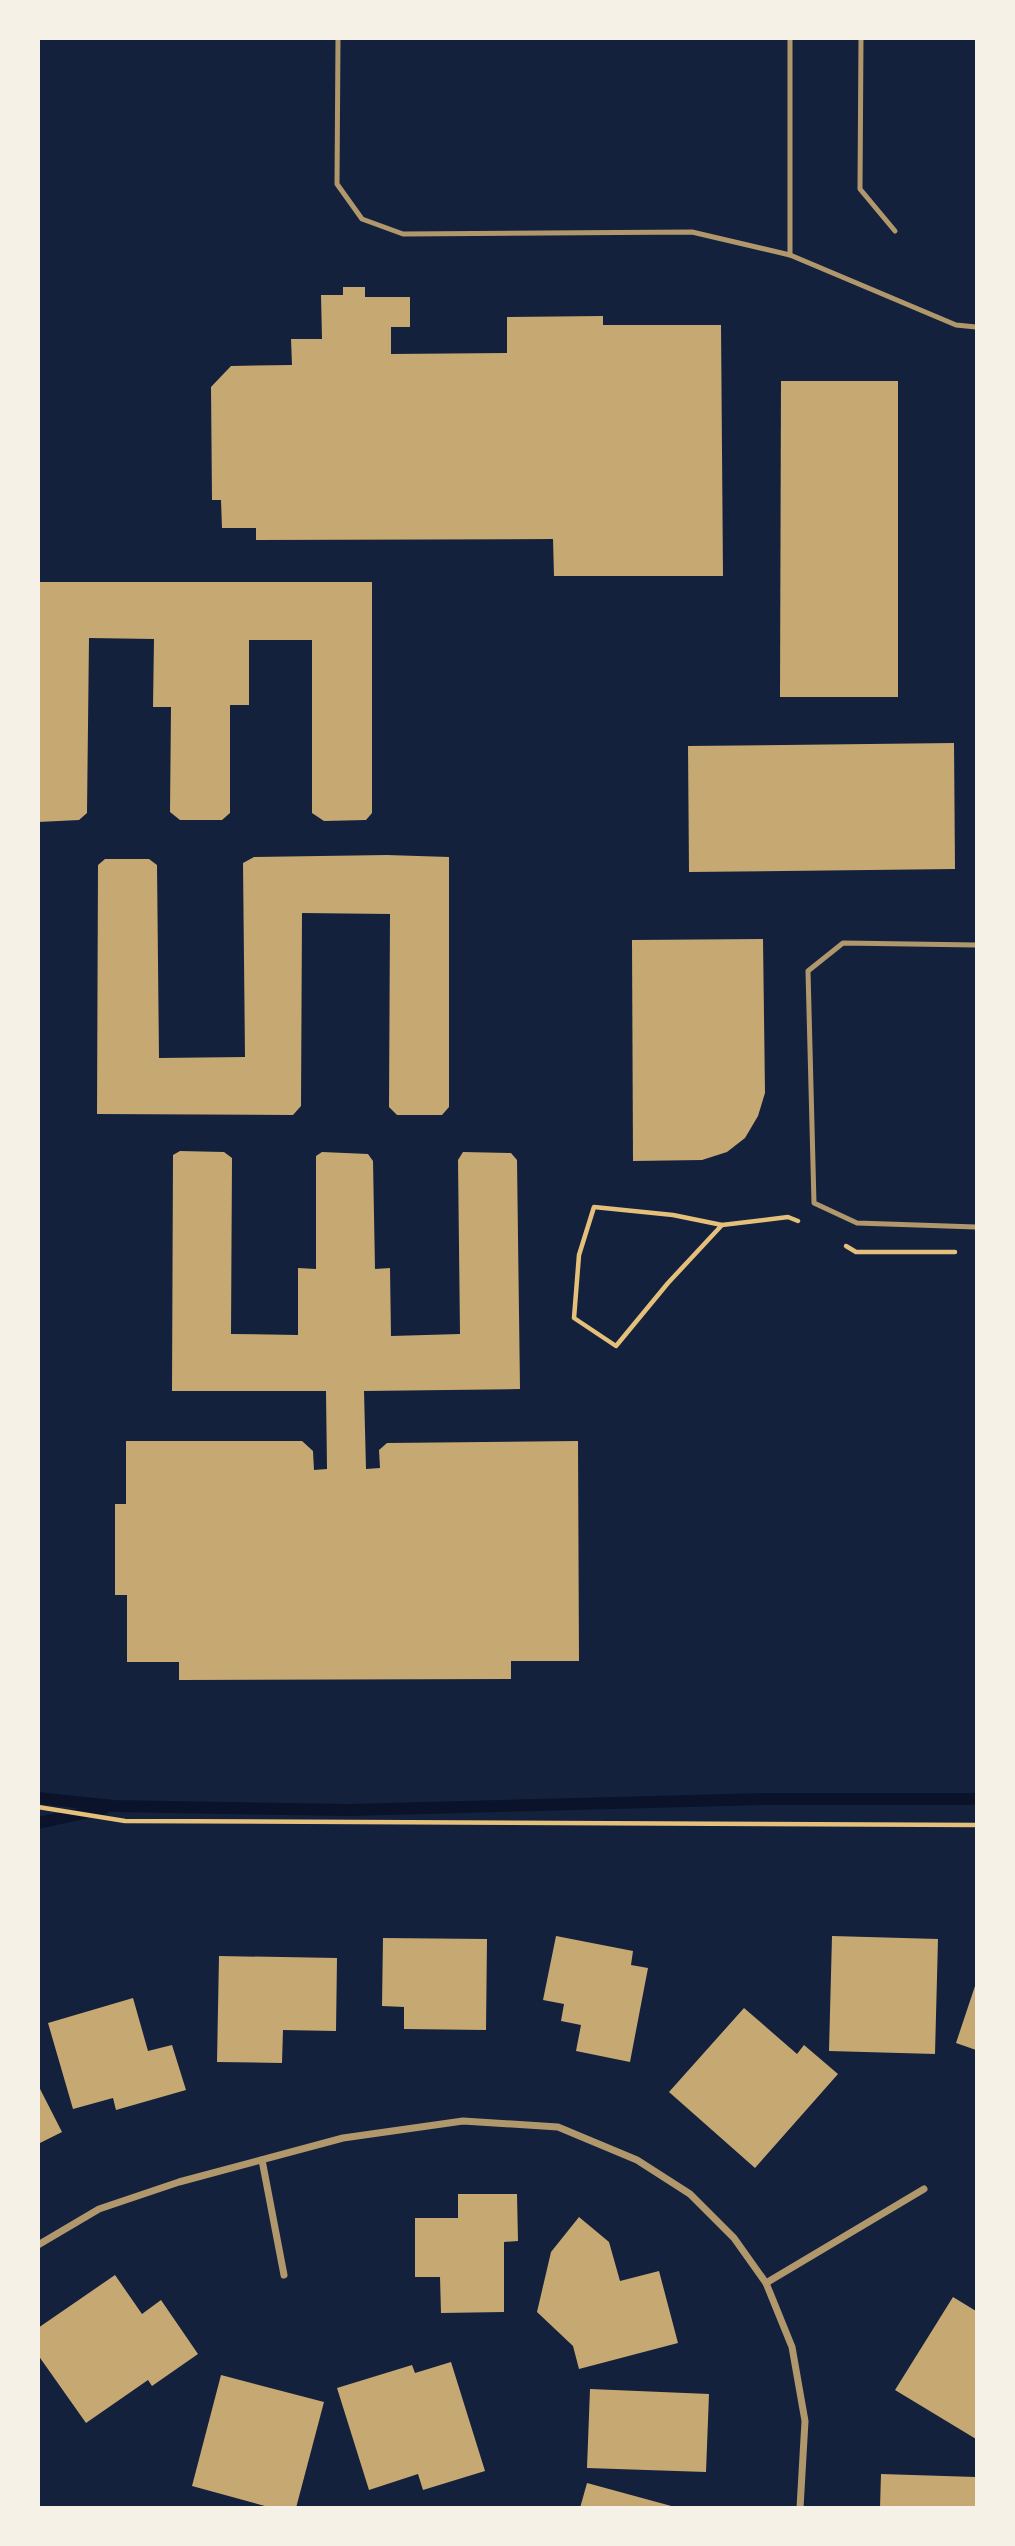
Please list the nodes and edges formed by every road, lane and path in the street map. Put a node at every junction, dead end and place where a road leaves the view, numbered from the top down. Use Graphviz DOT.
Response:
graph roads {
  1 [pos="338,38"];
  2 [pos="790,38"];
  3 [pos="861,38"];
  4 [pos="895,231"];
  5 [pos="790,255"];
  6 [pos="976,327"];
  7 [pos="976,945"];
  8 [pos="722,1225"];
  9 [pos="976,1227"];
  10 [pos="38,1807"];
  11 [pos="976,1825"];
  12 [pos="262,2160"];
  13 [pos="924,2189"];
  14 [pos="38,2245"];
  15 [pos="284,2275"];
  16 [pos="766,2283"];
  17 [pos="800,2508"];
  1 -- 5 [label="lane"];
  2 -- 5 [label="lane"];
  3 -- 4 [label="lane"];
  5 -- 6 [label="lane"];
  7 -- 9 [label="lane"];
  8 -- 8 [label="path"];
  10 -- 11 [label="path"];
  12 -- 14 [label="street"];
  12 -- 15 [label="street"];
  12 -- 16 [label="street"];
  13 -- 16 [label="street"];
  16 -- 17 [label="street"];
}
